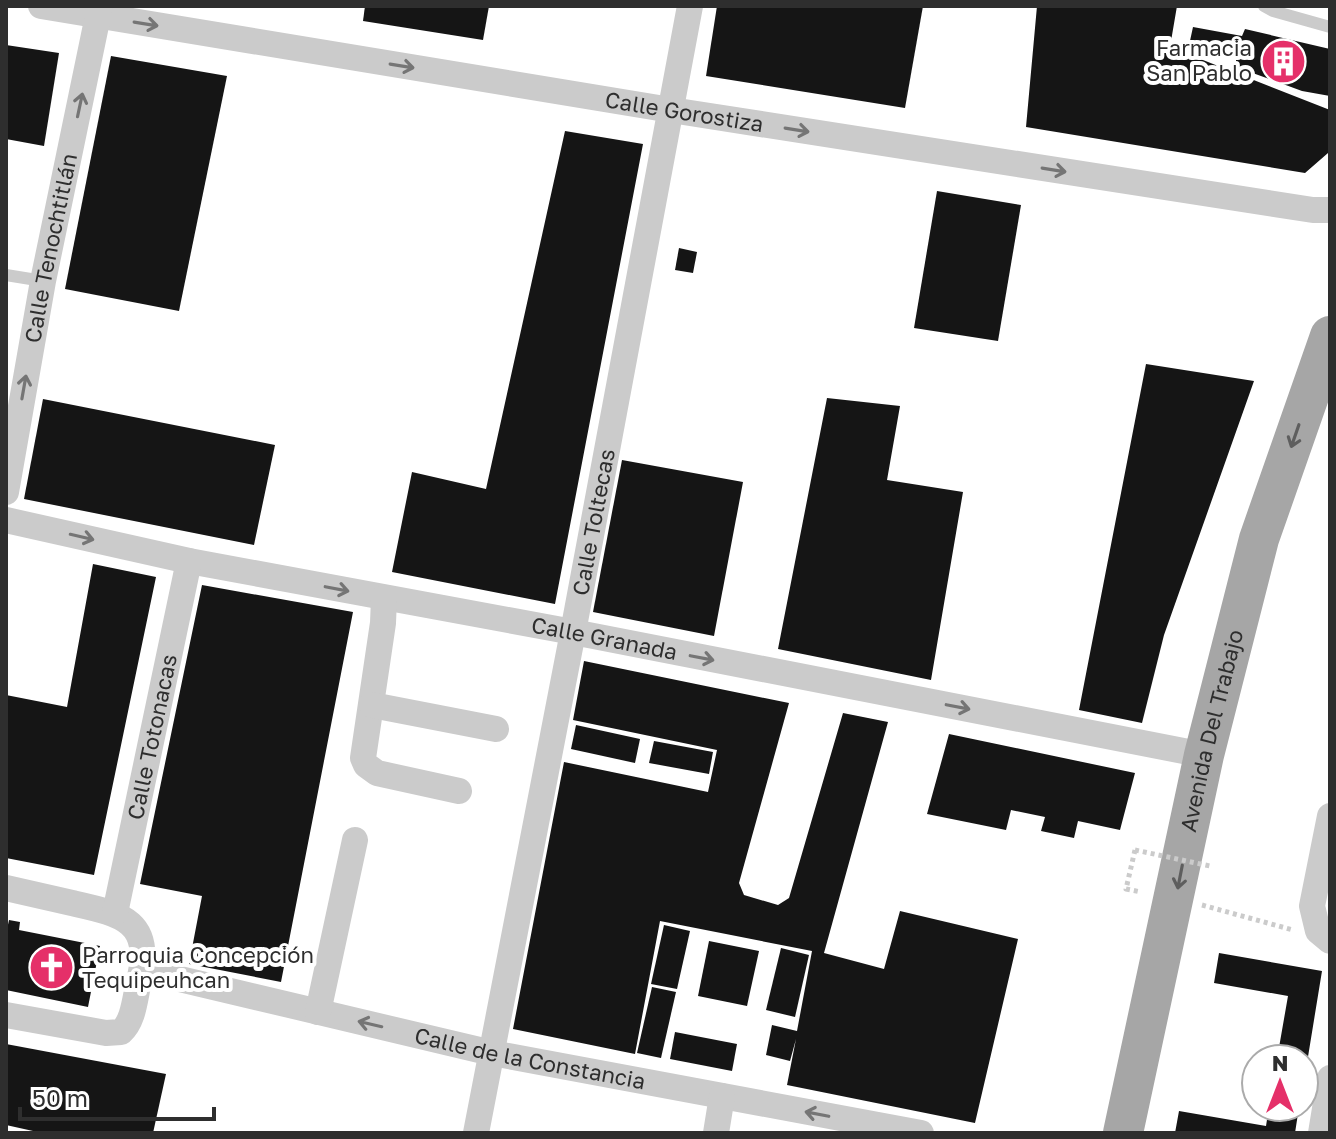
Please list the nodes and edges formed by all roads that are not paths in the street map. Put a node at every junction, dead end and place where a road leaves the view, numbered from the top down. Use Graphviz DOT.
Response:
graph roads {
  1 [pos="41,6"];
  2 [pos="690,6"];
  3 [pos="1264,6"];
  4 [pos="99,11"];
  5 [pos="1330,27"];
  6 [pos="671,110"];
  7 [pos="1330,210"];
  8 [pos="6,275"];
  9 [pos="43,281"];
  10 [pos="1326,357"];
  11 [pos="6,492"];
  12 [pos="6,520"];
  13 [pos="189,561"];
  14 [pos="384,598"];
  15 [pos="573,632"];
  16 [pos="372,705"];
  17 [pos="496,729"];
  18 [pos="1204,755"];
  19 [pos="459,791"];
  20 [pos="1330,816"];
  21 [pos="355,840"];
  22 [pos="6,888"];
  23 [pos="115,913"];
  24 [pos="1328,940"];
  25 [pos="142,970"];
  26 [pos="318,1012"];
  27 [pos="6,1015"];
  28 [pos="492,1053"];
  29 [pos="1330,1078"];
  30 [pos="722,1096"];
  31 [pos="852,1127"];
  32 [pos="476,1133"];
  33 [pos="716,1133"];
  34 [pos="921,1133"];
  35 [pos="1123,1133"];
  36 [pos="1321,1133"];
  1 -- 4 [label="street, Calle Gorostiza"];
  2 -- 6 [label="street, Calle Toltecas"];
  3 -- 5 [label="lane"];
  4 -- 6 [label="street, Calle Gorostiza, one-way"];
  9 -- 4 [label="street, Calle Tenochtitlán, one-way"];
  6 -- 7 [label="street, Calle Gorostiza, one-way"];
  6 -- 15 [label="street, Calle Toltecas"];
  8 -- 9 [label="lane"];
  11 -- 9 [label="street, Calle Tenochtitlán, one-way"];
  10 -- 18 [label="main road, Avenida Del Trabajo, one-way"];
  12 -- 13 [label="street, Calle Granada, one-way"];
  13 -- 14 [label="street, Calle Granada, one-way"];
  13 -- 23 [label="street, Calle Totonacas"];
  14 -- 15 [label="street, Calle Granada"];
  14 -- 16 [label="street"];
  15 -- 18 [label="street, Calle Granada, one-way"];
  15 -- 28 [label="street, Calle Toltecas"];
  16 -- 17 [label="street"];
  16 -- 19 [label="street"];
  18 -- 35 [label="main road, Avenida Del Trabajo, one-way"];
  20 -- 24 [label="street"];
  21 -- 26 [label="street"];
  22 -- 23 [label="street"];
  23 -- 25 [label="street"];
  25 -- 26 [label="street, Calle de la Constancia"];
  25 -- 27 [label="street"];
  28 -- 26 [label="street, Calle de la Constancia, one-way"];
  28 -- 30 [label="street, Calle de la Constancia"];
  28 -- 32 [label="street, Calle Toltecas"];
  29 -- 36 [label="street"];
  31 -- 30 [label="street, Calle de la Constancia, one-way"];
  30 -- 33 [label="street"];
  31 -- 34 [label="street, Calle de la Constancia"];
}
